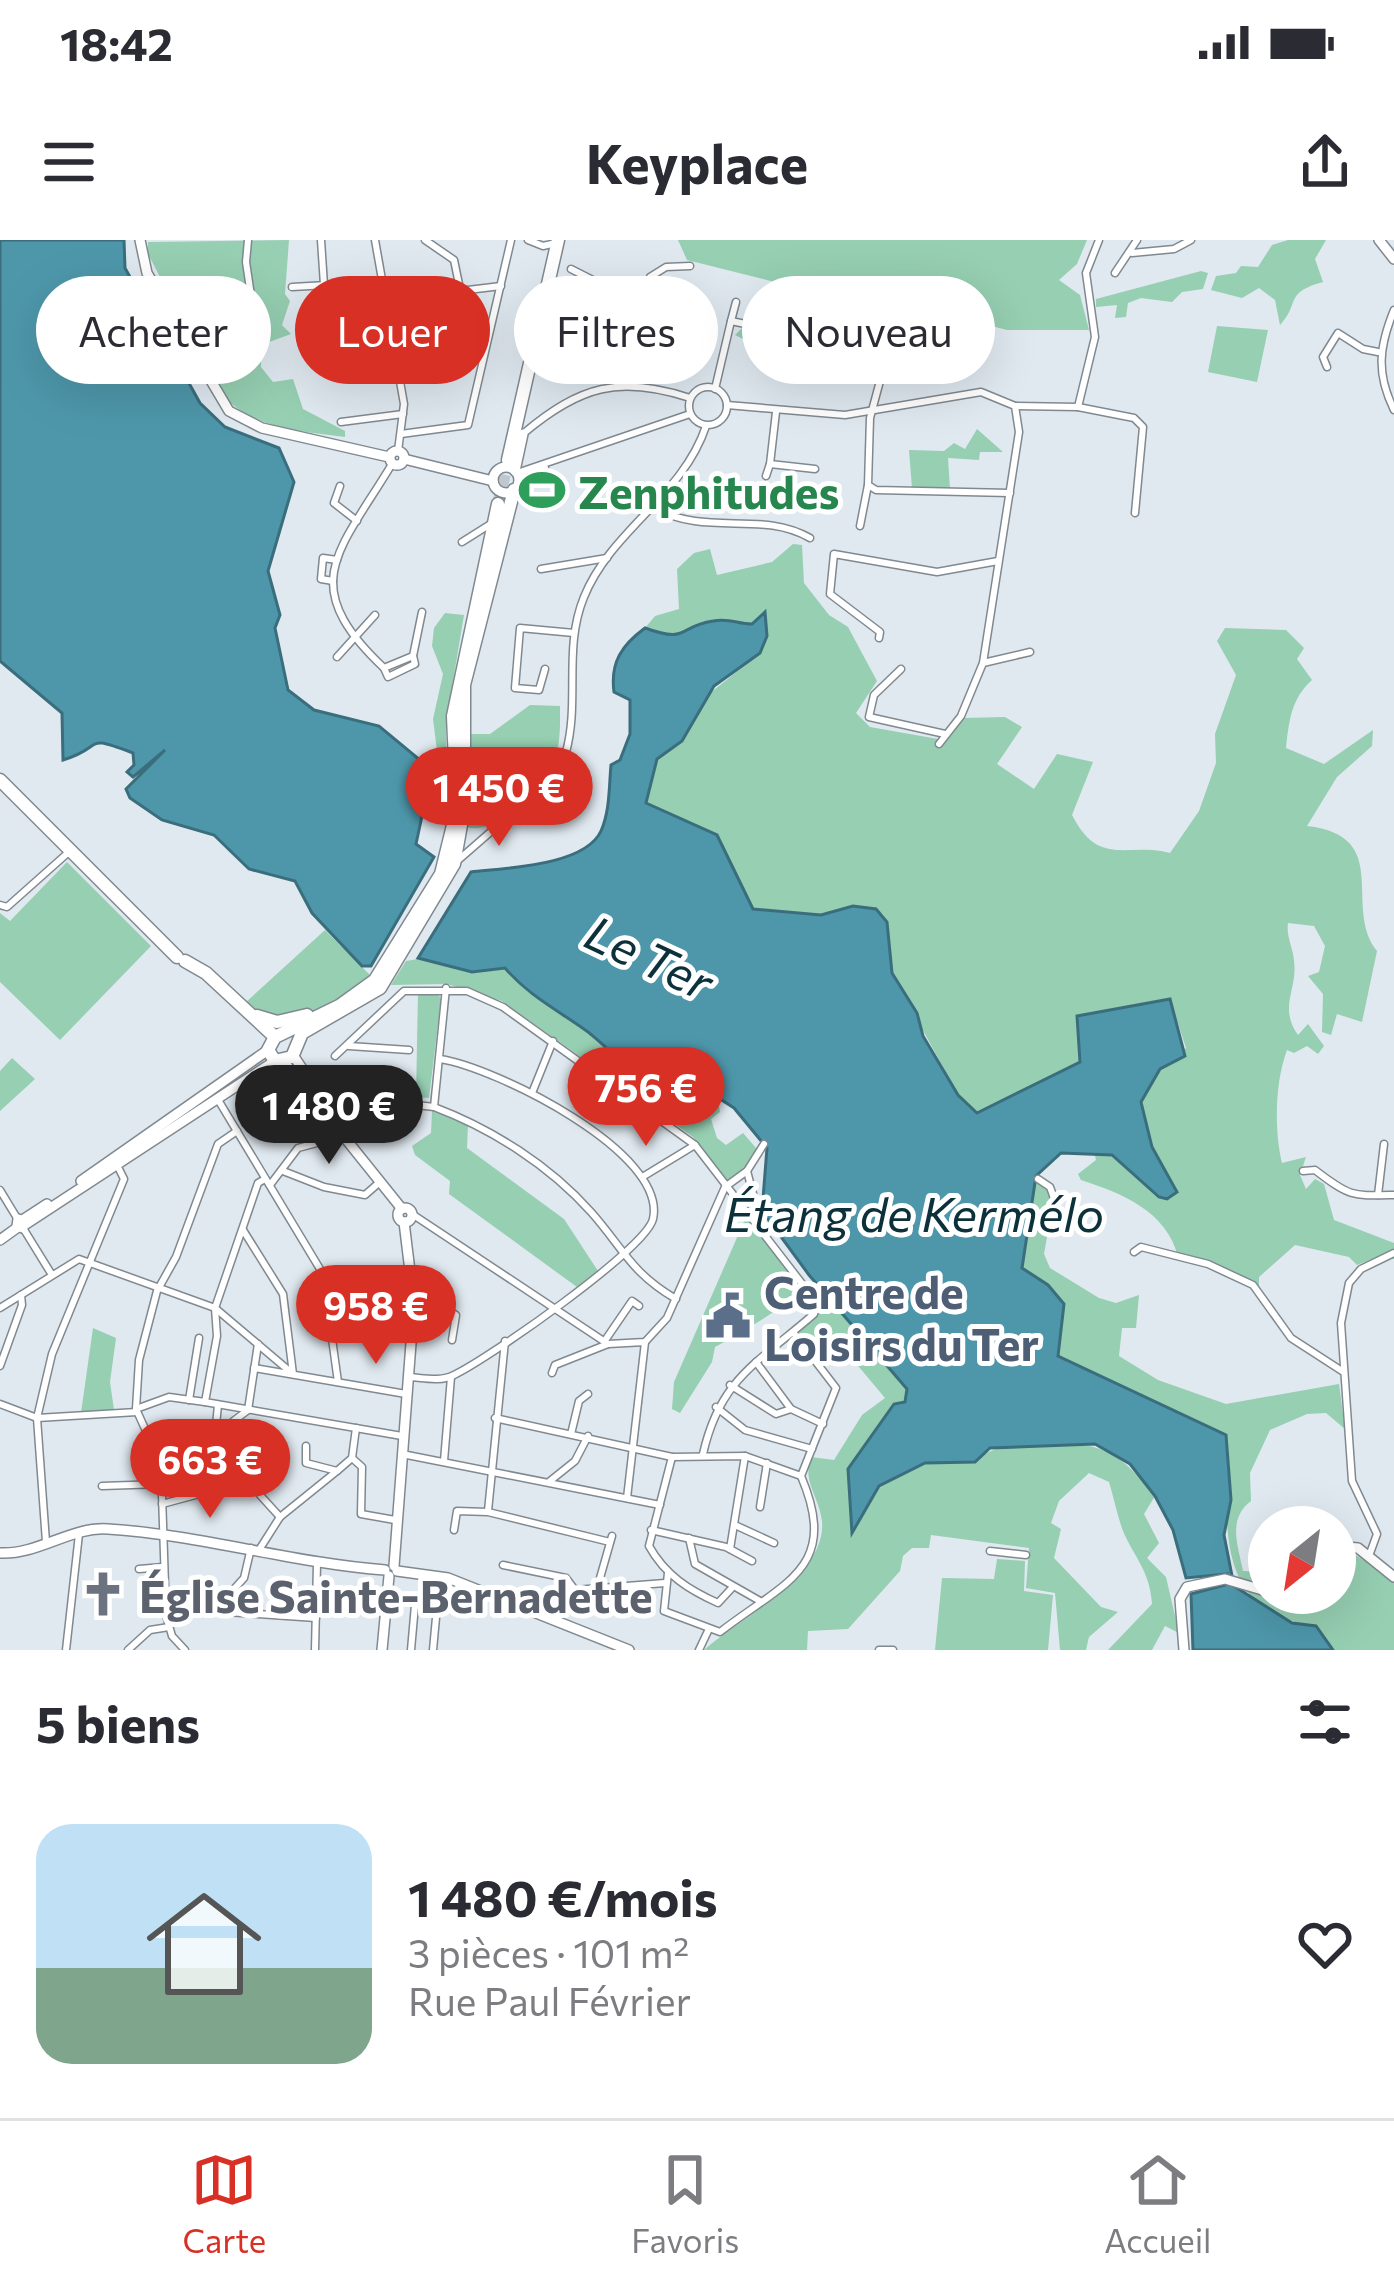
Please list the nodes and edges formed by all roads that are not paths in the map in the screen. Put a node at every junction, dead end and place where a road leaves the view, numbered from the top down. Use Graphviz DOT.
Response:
graph roads {
  1 [pos="140,240"];
  2 [pos="248,240"];
  3 [pos="321,240"];
  4 [pos="375,240"];
  5 [pos="425,240"];
  6 [pos="511,240"];
  7 [pos="528,240"];
  8 [pos="561,240"];
  9 [pos="1099,240"];
  10 [pos="1137,240"];
  11 [pos="1190,240"];
  12 [pos="1379,240"];
  13 [pos="1132,254"];
  14 [pos="1394,259"];
  15 [pos="690,266"];
  16 [pos="571,269"];
  17 [pos="1114,273"];
  18 [pos="251,276"];
  19 [pos="323,276"];
  20 [pos="379,276"];
  21 [pos="457,276"];
  22 [pos="553,276"];
  23 [pos="584,276"];
  24 [pos="652,276"];
  25 [pos="501,286"];
  26 [pos="292,287"];
  27 [pos="295,287"];
  28 [pos="490,287"];
  29 [pos="736,302"];
  30 [pos="1394,310"];
  31 [pos="731,321"];
  32 [pos="742,323"];
  33 [pos="1378,352"];
  34 [pos="1327,368"];
  35 [pos="398,384"];
  36 [pos="528,384"];
  37 [pos="532,384"];
  38 [pos="614,384"];
  39 [pos="621,384"];
  40 [pos="879,384"];
  41 [pos="716,389"];
  42 [pos="690,398"];
  43 [pos="727,405"];
  44 [pos="1015,406"];
  45 [pos="1078,407"];
  46 [pos="872,410"];
  47 [pos="1394,410"];
  48 [pos="776,412"];
  49 [pos="403,413"];
  50 [pos="690,414"];
  51 [pos="341,422"];
  52 [pos="706,426"];
  53 [pos="401,434"];
  54 [pos="523,434"];
  55 [pos="396,458"];
  56 [pos="554,463"];
  57 [pos="770,464"];
  58 [pos="541,465"];
  59 [pos="507,470"];
  60 [pos="815,470"];
  61 [pos="766,476"];
  62 [pos="868,485"];
  63 [pos="340,486"];
  64 [pos="515,489"];
  65 [pos="1010,493"];
  66 [pos="500,505"];
  67 [pos="654,508"];
  68 [pos="1135,513"];
  69 [pos="357,521"];
  70 [pos="489,525"];
  71 [pos="860,526"];
  72 [pos="810,538"];
  73 [pos="462,542"];
  74 [pos="607,559"];
  75 [pos="337,560"];
  76 [pos="998,561"];
  77 [pos="541,569"];
  78 [pos="333,581"];
  79 [pos="422,612"];
  80 [pos="478,612"];
  81 [pos="375,615"];
  82 [pos="574,633"];
  83 [pos="879,638"];
  84 [pos="355,641"];
  85 [pos="1030,652"];
  86 [pos="337,657"];
  87 [pos="983,664"];
  88 [pos="545,669"];
  89 [pos="901,669"];
  90 [pos="945,734"];
  91 [pos="939,744"];
  92 [pos="0,780"];
  93 [pos="72,850"];
  94 [pos="450,863"];
  95 [pos="1,906"];
  96 [pos="400,952"];
  97 [pos="182,961"];
  98 [pos="446,988"];
  99 [pos="358,995"];
  100 [pos="248,1011"];
  101 [pos="553,1041"];
  102 [pos="349,1046"];
  103 [pos="280,1049"];
  104 [pos="410,1051"];
  105 [pos="335,1056"];
  106 [pos="440,1059"];
  107 [pos="305,1085"];
  108 [pos="532,1093"];
  109 [pos="217,1097"];
  110 [pos="276,1107"];
  111 [pos="434,1107"];
  112 [pos="237,1132"];
  113 [pos="345,1134"];
  114 [pos="764,1144"];
  115 [pos="695,1145"];
  116 [pos="1372,1150"];
  117 [pos="117,1165"];
  118 [pos="283,1171"];
  119 [pos="747,1171"];
  120 [pos="1304,1171"];
  121 [pos="644,1176"];
  122 [pos="1038,1179"];
  123 [pos="381,1181"];
  124 [pos="268,1182"];
  125 [pos="725,1186"];
  126 [pos="0,1190"];
  127 [pos="1394,1195"];
  128 [pos="1378,1196"];
  129 [pos="1057,1207"];
  130 [pos="758,1213"];
  131 [pos="406,1215"];
  132 [pos="21,1224"];
  133 [pos="243,1230"];
  134 [pos="0,1236"];
  135 [pos="1134,1252"];
  136 [pos="1394,1253"];
  137 [pos="622,1258"];
  138 [pos="89,1264"];
  139 [pos="52,1275"];
  140 [pos="413,1289"];
  141 [pos="157,1291"];
  142 [pos="21,1295"];
  143 [pos="676,1299"];
  144 [pos="639,1306"];
  145 [pos="554,1307"];
  146 [pos="0,1308"];
  147 [pos="215,1308"];
  148 [pos="794,1332"];
  149 [pos="199,1337"];
  150 [pos="452,1340"];
  151 [pos="505,1341"];
  152 [pos="607,1342"];
  153 [pos="645,1342"];
  154 [pos="258,1344"];
  155 [pos="488,1353"];
  156 [pos="756,1362"];
  157 [pos="0,1366"];
  158 [pos="254,1368"];
  159 [pos="500,1369"];
  160 [pos="1342,1371"];
  161 [pos="552,1373"];
  162 [pos="293,1374"];
  163 [pos="409,1377"];
  164 [pos="452,1377"];
  165 [pos="338,1382"];
  166 [pos="730,1385"];
  167 [pos="406,1394"];
  168 [pos="588,1394"];
  169 [pos="189,1400"];
  170 [pos="205,1402"];
  171 [pos="0,1405"];
  172 [pos="218,1405"];
  173 [pos="716,1407"];
  174 [pos="791,1409"];
  175 [pos="248,1410"];
  176 [pos="137,1411"];
  177 [pos="37,1418"];
  178 [pos="494,1418"];
  179 [pos="823,1424"];
  180 [pos="356,1428"];
  181 [pos="571,1435"];
  182 [pos="403,1436"];
  183 [pos="588,1436"];
  184 [pos="306,1446"];
  185 [pos="637,1447"];
  186 [pos="812,1449"];
  187 [pos="402,1454"];
  188 [pos="703,1454"];
  189 [pos="745,1456"];
  190 [pos="672,1457"];
  191 [pos="352,1458"];
  192 [pos="444,1461"];
  193 [pos="767,1463"];
  194 [pos="490,1468"];
  195 [pos="221,1470"];
  196 [pos="337,1472"];
  197 [pos="263,1476"];
  198 [pos="801,1477"];
  199 [pos="550,1481"];
  200 [pos="161,1484"];
  201 [pos="102,1486"];
  202 [pos="627,1498"];
  203 [pos="163,1504"];
  204 [pos="660,1505"];
  205 [pos="760,1507"];
  206 [pos="488,1512"];
  207 [pos="280,1517"];
  208 [pos="395,1520"];
  209 [pos="736,1526"];
  210 [pos="454,1529"];
  211 [pos="80,1534"];
  212 [pos="650,1535"];
  213 [pos="689,1538"];
  214 [pos="164,1539"];
  215 [pos="774,1543"];
  216 [pos="47,1545"];
  217 [pos="1356,1548"];
  218 [pos="255,1549"];
  219 [pos="730,1550"];
  220 [pos="990,1551"];
  221 [pos="0,1553"];
  222 [pos="1026,1555"];
  223 [pos="1369,1556"];
  224 [pos="752,1561"];
  225 [pos="316,1564"];
  226 [pos="503,1565"];
  227 [pos="164,1567"];
  228 [pos="139,1569"];
  229 [pos="391,1570"];
  230 [pos="668,1573"];
  231 [pos="1394,1577"];
  232 [pos="667,1583"];
  233 [pos="598,1585"];
  234 [pos="1248,1585"];
  235 [pos="470,1586"];
  236 [pos="731,1588"];
  237 [pos="574,1590"];
  238 [pos="760,1601"];
  239 [pos="437,1607"];
  240 [pos="316,1618"];
  241 [pos="555,1620"];
  242 [pos="169,1627"];
  243 [pos="708,1630"];
  244 [pos="66,1650"];
  245 [pos="128,1650"];
  246 [pos="185,1650"];
  247 [pos="315,1650"];
  248 [pos="382,1650"];
  249 [pos="411,1650"];
  250 [pos="434,1650"];
  251 [pos="629,1650"];
  252 [pos="699,1650"];
  253 [pos="879,1650"];
  254 [pos="893,1650"];
  255 [pos="1184,1650"];
  1 -- 55 [label="street"];
  2 -- 18 [label="street"];
  3 -- 19 [label="street"];
  4 -- 20 [label="street"];
  5 -- 21 [label="street"];
  6 -- 25 [label="street"];
  7 -- 8 [label="street"];
  8 -- 22 [label="main road"];
  9 -- 45 [label="street"];
  10 -- 13 [label="street"];
  11 -- 13 [label="street"];
  12 -- 14 [label="street"];
  13 -- 17 [label="street"];
  15 -- 24 [label="street"];
  16 -- 23 [label="street"];
  25 -- 28 [label="street"];
  25 -- 53 [label="street"];
  26 -- 27 [label="street"];
  29 -- 31 [label="street"];
  30 -- 33 [label="street"];
  31 -- 32 [label="street"];
  31 -- 41 [label="street"];
  33 -- 34 [label="street"];
  33 -- 47 [label="street"];
  35 -- 49 [label="street"];
  36 -- 59 [label="main road"];
  37 -- 54 [label="main road"];
  38 -- 54 [label="street"];
  39 -- 42 [label="street"];
  40 -- 46 [label="street"];
  41 -- 42 [label="street"];
  41 -- 43 [label="street"];
  42 -- 50 [label="street"];
  43 -- 48 [label="street"];
  43 -- 52 [label="street"];
  44 -- 45 [label="street"];
  44 -- 46 [label="street"];
  44 -- 65 [label="street"];
  45 -- 68 [label="street"];
  46 -- 48 [label="street"];
  46 -- 62 [label="street"];
  48 -- 57 [label="street"];
  49 -- 51 [label="street"];
  49 -- 53 [label="street"];
  50 -- 52 [label="street"];
  50 -- 56 [label="street"];
  52 -- 67 [label="street"];
  53 -- 55 [label="street"];
  54 -- 59 [label="street"];
  55 -- 59 [label="street"];
  55 -- 69 [label="street"];
  56 -- 58 [label="street"];
  56 -- 64 [label="street"];
  57 -- 60 [label="street"];
  57 -- 61 [label="street"];
  58 -- 59 [label="street"];
  58 -- 59 [label="street"];
  59 -- 64 [label="street"];
  59 -- 64 [label="street"];
  59 -- 70 [label="street"];
  62 -- 65 [label="street"];
  62 -- 71 [label="street"];
  63 -- 69 [label="street"];
  64 -- 80 [label="main road"];
  65 -- 76 [label="street"];
  66 -- 80 [label="main road"];
  67 -- 72 [label="street"];
  67 -- 74 [label="street"];
  69 -- 75 [label="street"];
  70 -- 73 [label="street"];
  70 -- 80 [label="main road"];
  74 -- 77 [label="street"];
  74 -- 82 [label="street"];
  75 -- 78 [label="street"];
  75 -- 78 [label="street"];
  76 -- 83 [label="street"];
  76 -- 87 [label="street"];
  78 -- 84 [label="street"];
  79 -- 84 [label="street"];
  80 -- 94 [label="main road"];
  81 -- 84 [label="street"];
  82 -- 88 [label="street"];
  82 -- 94 [label="street"];
  84 -- 86 [label="street"];
  85 -- 87 [label="street"];
  87 -- 90 [label="street"];
  89 -- 90 [label="street"];
  90 -- 91 [label="street"];
  92 -- 93 [label="main road"];
  93 -- 95 [label="street"];
  93 -- 97 [label="main road"];
  94 -- 96 [label="main road"];
  96 -- 99 [label="main road"];
  96 -- 103 [label="main road"];
  97 -- 100 [label="main road"];
  97 -- 103 [label="main road"];
  98 -- 101 [label="street"];
  98 -- 102 [label="street"];
  98 -- 106 [label="street"];
  99 -- 100 [label="main road"];
  99 -- 103 [label="main road"];
  100 -- 103 [label="main road"];
  101 -- 108 [label="street"];
  101 -- 115 [label="street"];
  102 -- 104 [label="street"];
  102 -- 105 [label="street"];
  103 -- 107 [label="street"];
  103 -- 109 [label="street"];
  103 -- 113 [label="street"];
  103 -- 132 [label="street"];
  106 -- 108 [label="street"];
  106 -- 111 [label="street"];
  107 -- 110 [label="street"];
  107 -- 113 [label="street"];
  108 -- 121 [label="street"];
  109 -- 112 [label="street"];
  109 -- 117 [label="street"];
  111 -- 113 [label="street"];
  111 -- 137 [label="street"];
  112 -- 124 [label="street"];
  112 -- 141 [label="street"];
  113 -- 118 [label="street"];
  113 -- 123 [label="street"];
  114 -- 119 [label="street"];
  115 -- 121 [label="street"];
  115 -- 125 [label="street"];
  116 -- 128 [label="street"];
  117 -- 132 [label="street"];
  117 -- 138 [label="street"];
  118 -- 123 [label="street"];
  118 -- 124 [label="street"];
  119 -- 125 [label="street"];
  119 -- 130 [label="street"];
  120 -- 128 [label="street"];
  121 -- 137 [label="street"];
  122 -- 129 [label="street"];
  123 -- 131 [label="street"];
  124 -- 133 [label="street"];
  124 -- 165 [label="street"];
  125 -- 143 [label="street"];
  125 -- 148 [label="street"];
  126 -- 132 [label="street"];
  127 -- 128 [label="street"];
  131 -- 140 [label="street"];
  131 -- 145 [label="street"];
  132 -- 134 [label="street"];
  132 -- 139 [label="street"];
  133 -- 147 [label="street"];
  133 -- 162 [label="street"];
  135 -- 160 [label="street"];
  136 -- 160 [label="street"];
  137 -- 143 [label="street"];
  137 -- 145 [label="street"];
  138 -- 139 [label="street"];
  138 -- 141 [label="street"];
  138 -- 177 [label="street"];
  139 -- 142 [label="street"];
  140 -- 150 [label="street"];
  140 -- 163 [label="street"];
  141 -- 147 [label="street"];
  141 -- 176 [label="street"];
  142 -- 146 [label="street"];
  142 -- 157 [label="street"];
  143 -- 153 [label="street"];
  144 -- 152 [label="street"];
  145 -- 151 [label="street"];
  145 -- 152 [label="street"];
  147 -- 154 [label="street"];
  147 -- 170 [label="street"];
  148 -- 156 [label="street"];
  148 -- 179 [label="street"];
  149 -- 169 [label="street"];
  151 -- 155 [label="street"];
  151 -- 159 [label="street"];
  152 -- 153 [label="street"];
  152 -- 161 [label="street"];
  153 -- 185 [label="street"];
  154 -- 158 [label="street"];
  154 -- 162 [label="street"];
  155 -- 159 [label="street"];
  155 -- 164 [label="street"];
  156 -- 166 [label="street"];
  156 -- 174 [label="street"];
  158 -- 162 [label="street"];
  158 -- 175 [label="street"];
  159 -- 178 [label="street"];
  160 -- 223 [label="street"];
  162 -- 165 [label="street"];
  163 -- 164 [label="street"];
  163 -- 167 [label="street"];
  164 -- 192 [label="street"];
  165 -- 167 [label="street"];
  166 -- 173 [label="street"];
  166 -- 174 [label="street"];
  167 -- 182 [label="street"];
  168 -- 181 [label="street"];
  169 -- 170 [label="street"];
  169 -- 176 [label="street"];
  170 -- 172 [label="street"];
  171 -- 177 [label="street"];
  172 -- 175 [label="street"];
  172 -- 175 [label="street"];
  173 -- 186 [label="street"];
  173 -- 188 [label="street"];
  174 -- 179 [label="street"];
  175 -- 180 [label="street"];
  176 -- 177 [label="street"];
  176 -- 200 [label="street"];
  177 -- 216 [label="street"];
  178 -- 181 [label="street"];
  178 -- 194 [label="street"];
  179 -- 186 [label="street"];
  180 -- 182 [label="street"];
  180 -- 191 [label="street"];
  181 -- 183 [label="street"];
  182 -- 187 [label="street"];
  183 -- 185 [label="street"];
  183 -- 199 [label="street"];
  184 -- 196 [label="street"];
  185 -- 190 [label="street"];
  185 -- 202 [label="street"];
  186 -- 198 [label="street"];
  187 -- 192 [label="street"];
  187 -- 208 [label="street"];
  188 -- 189 [label="street"];
  188 -- 190 [label="street"];
  189 -- 193 [label="street"];
  189 -- 209 [label="street"];
  190 -- 204 [label="street"];
  191 -- 196 [label="street"];
  191 -- 208 [label="street"];
  192 -- 194 [label="street"];
  193 -- 198 [label="street"];
  193 -- 205 [label="street"];
  194 -- 199 [label="street"];
  194 -- 206 [label="street"];
  195 -- 203 [label="street"];
  196 -- 207 [label="street"];
  197 -- 207 [label="street"];
  198 -- 238 [label="street"];
  199 -- 202 [label="street"];
  200 -- 201 [label="street"];
  200 -- 203 [label="street"];
  202 -- 204 [label="street"];
  203 -- 214 [label="street"];
  204 -- 212 [label="street"];
  206 -- 210 [label="street"];
  206 -- 233 [label="street"];
  207 -- 218 [label="street"];
  208 -- 229 [label="street"];
  209 -- 215 [label="street"];
  209 -- 219 [label="street"];
  211 -- 214 [label="street"];
  211 -- 216 [label="street"];
  211 -- 244 [label="street"];
  212 -- 213 [label="street"];
  212 -- 230 [label="street"];
  213 -- 219 [label="street"];
  213 -- 236 [label="street"];
  214 -- 218 [label="street"];
  214 -- 227 [label="street"];
  216 -- 221 [label="street"];
  217 -- 223 [label="street"];
  218 -- 225 [label="street"];
  218 -- 240 [label="street"];
  219 -- 224 [label="street"];
  220 -- 222 [label="street"];
  223 -- 231 [label="street"];
  225 -- 229 [label="street"];
  225 -- 240 [label="street"];
  226 -- 237 [label="street"];
  227 -- 228 [label="street"];
  227 -- 242 [label="street"];
  229 -- 235 [label="street"];
  229 -- 248 [label="street"];
  230 -- 232 [label="street"];
  230 -- 236 [label="street"];
  232 -- 233 [label="street"];
  232 -- 243 [label="street"];
  233 -- 237 [label="street"];
  234 -- 255 [label="street"];
  235 -- 239 [label="street"];
  235 -- 241 [label="street"];
  236 -- 238 [label="street"];
  237 -- 241 [label="street"];
  238 -- 243 [label="street"];
  239 -- 249 [label="street"];
  239 -- 250 [label="street"];
  240 -- 247 [label="street"];
  241 -- 251 [label="street"];
  242 -- 245 [label="street"];
  242 -- 246 [label="street"];
  243 -- 252 [label="street"];
  253 -- 254 [label="street"];
}
